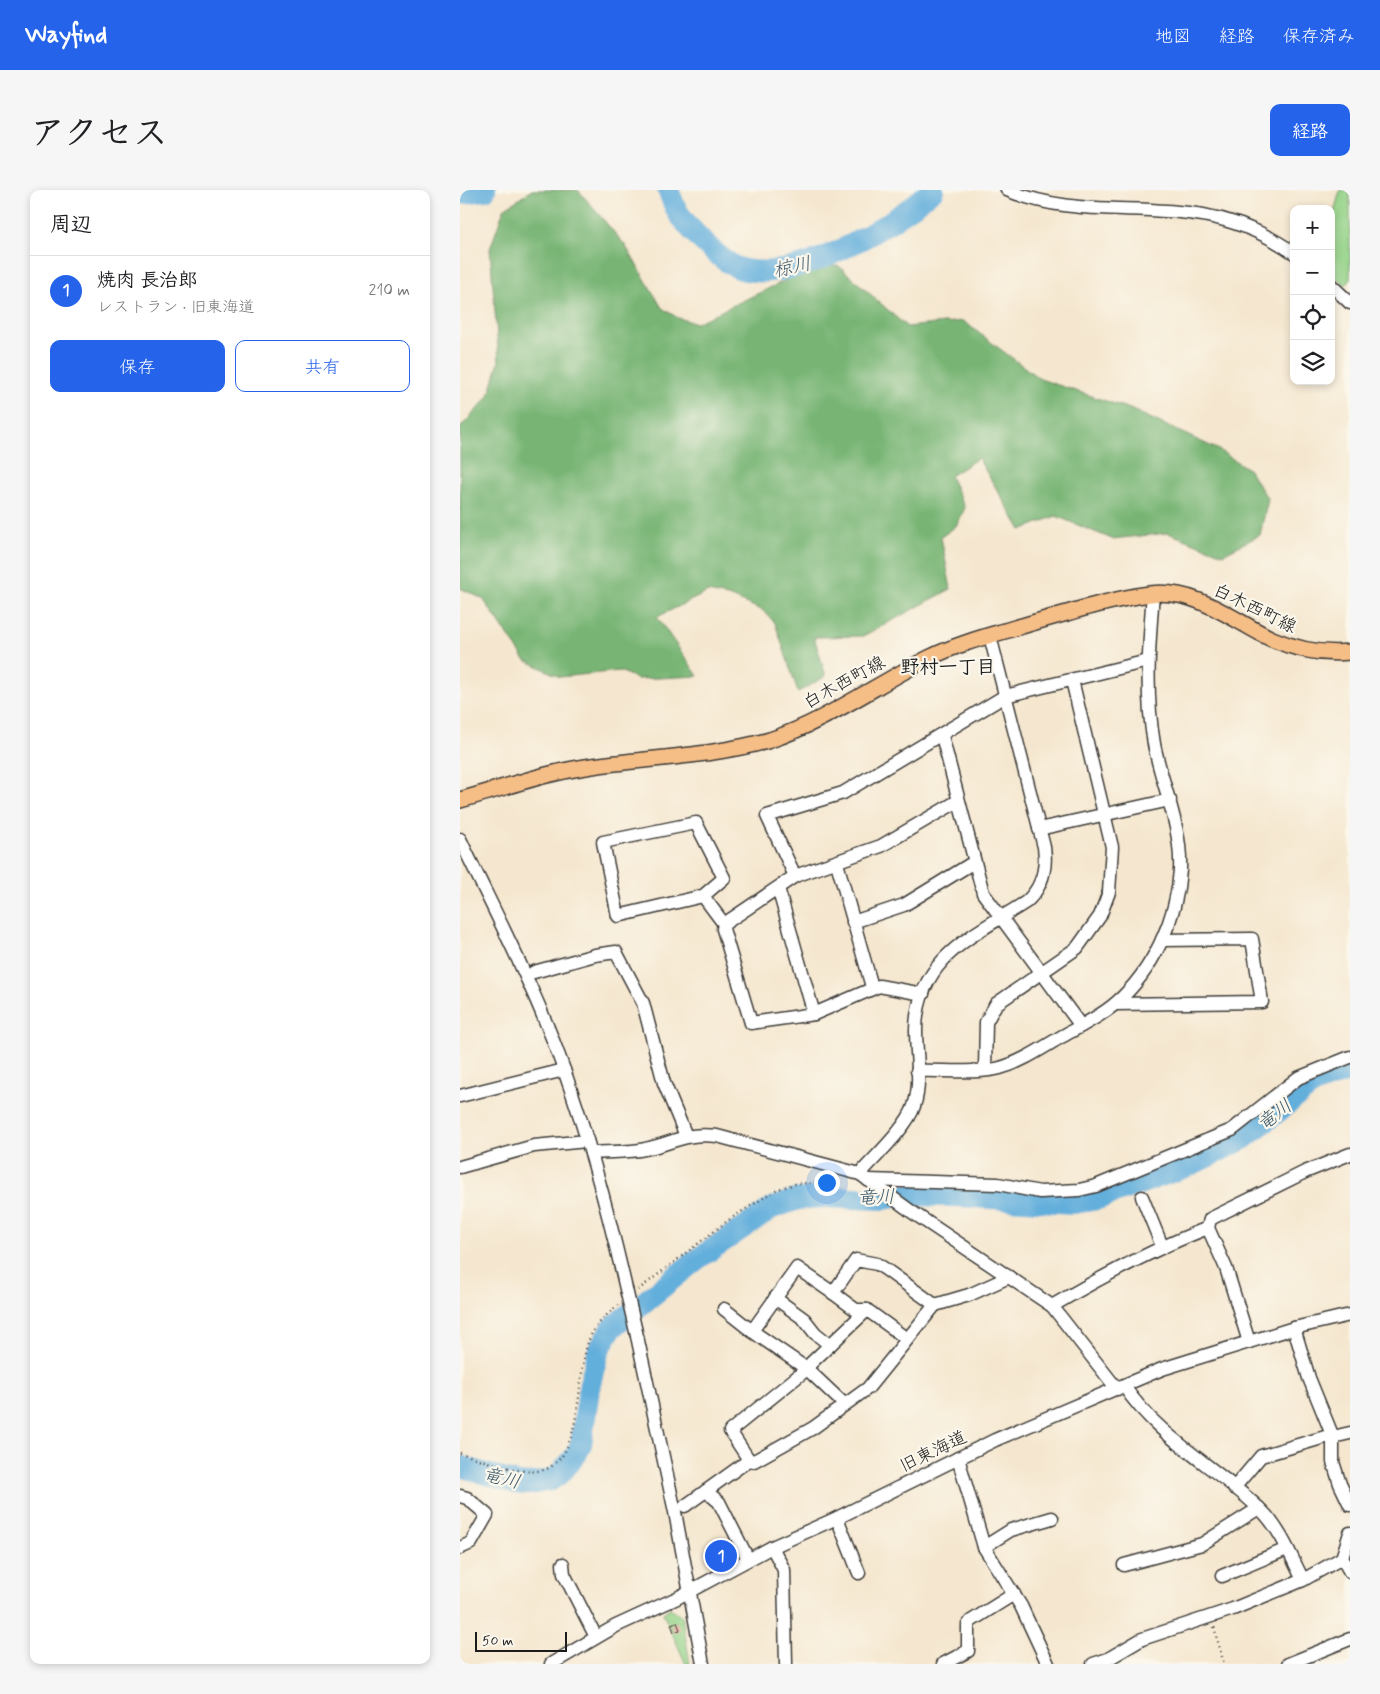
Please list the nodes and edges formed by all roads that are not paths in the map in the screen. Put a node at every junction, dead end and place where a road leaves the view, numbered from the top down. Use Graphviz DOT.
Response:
graph roads {
  1 [pos="1007,190"];
  2 [pos="1290,251"];
  3 [pos="1335,289"];
  4 [pos="1350,303"];
  5 [pos="1153,593"];
  6 [pos="990,636"];
  7 [pos="1350,652"];
  8 [pos="1148,661"];
  9 [pos="1072,680"];
  10 [pos="1005,696"];
  11 [pos="942,736"];
  12 [pos="460,800"];
  13 [pos="1170,800"];
  14 [pos="958,801"];
  15 [pos="1105,815"];
  16 [pos="1039,829"];
  17 [pos="460,839"];
  18 [pos="974,862"];
  19 [pos="837,863"];
  20 [pos="795,876"];
  21 [pos="778,888"];
  22 [pos="703,896"];
  23 [pos="1003,917"];
  24 [pos="854,922"];
  25 [pos="724,924"];
  26 [pos="1162,940"];
  27 [pos="1042,971"];
  28 [pos="534,972"];
  29 [pos="872,988"];
  30 [pos="923,994"];
  31 [pos="1115,1004"];
  32 [pos="814,1014"];
  33 [pos="1081,1026"];
  34 [pos="1350,1057"];
  35 [pos="564,1070"];
  36 [pos="986,1070"];
  37 [pos="917,1071"];
  38 [pos="460,1096"];
  39 [pos="686,1136"];
  40 [pos="589,1147"];
  41 [pos="1350,1154"];
  42 [pos="460,1167"];
  43 [pos="868,1180"];
  44 [pos="1142,1197"];
  45 [pos="1208,1228"];
  46 [pos="1162,1246"];
  47 [pos="1009,1277"];
  48 [pos="833,1293"];
  49 [pos="775,1298"];
  50 [pos="935,1306"];
  51 [pos="1052,1306"];
  52 [pos="724,1309"];
  53 [pos="867,1310"];
  54 [pos="1350,1315"];
  55 [pos="1294,1328"];
  56 [pos="752,1331"];
  57 [pos="907,1339"];
  58 [pos="1249,1342"];
  59 [pos="830,1345"];
  60 [pos="807,1369"];
  61 [pos="1120,1387"];
  62 [pos="844,1404"];
  63 [pos="1350,1433"];
  64 [pos="1333,1436"];
  65 [pos="958,1458"];
  66 [pos="749,1460"];
  67 [pos="1234,1488"];
  68 [pos="706,1492"];
  69 [pos="460,1496"];
  70 [pos="685,1506"];
  71 [pos="1350,1506"];
  72 [pos="1259,1508"];
  73 [pos="837,1518"];
  74 [pos="1052,1518"];
  75 [pos="1350,1533"];
  76 [pos="772,1547"];
  77 [pos="984,1547"];
  78 [pos="460,1548"];
  79 [pos="1287,1549"];
  80 [pos="1342,1558"];
  81 [pos="748,1559"];
  82 [pos="563,1564"];
  83 [pos="1124,1566"];
  84 [pos="1350,1572"];
  85 [pos="859,1573"];
  86 [pos="1222,1576"];
  87 [pos="1303,1580"];
  88 [pos="690,1591"];
  89 [pos="1014,1594"];
  90 [pos="596,1637"];
  91 [pos="1350,1639"];
  92 [pos="551,1664"];
  93 [pos="703,1664"];
  94 [pos="786,1664"];
  95 [pos="943,1664"];
  96 [pos="1048,1664"];
  97 [pos="1093,1664"];
  98 [pos="1288,1664"];
  1 -- 2 [label="street"];
  3 -- 4 [label="street"];
  5 -- 6 [label="main road, 白木西町線"];
  5 -- 7 [label="main road, 白木西町線"];
  5 -- 8 [label="street"];
  6 -- 10 [label="street"];
  6 -- 12 [label="main road, 白木西町線"];
  8 -- 9 [label="street"];
  8 -- 13 [label="street"];
  9 -- 10 [label="street"];
  9 -- 15 [label="street"];
  10 -- 11 [label="street"];
  10 -- 16 [label="street"];
  11 -- 14 [label="street"];
  11 -- 20 [label="street"];
  13 -- 15 [label="street"];
  13 -- 26 [label="street"];
  14 -- 18 [label="street"];
  14 -- 19 [label="street"];
  15 -- 16 [label="street"];
  15 -- 27 [label="street"];
  16 -- 23 [label="street"];
  17 -- 35 [label="street"];
  18 -- 23 [label="street"];
  18 -- 24 [label="street"];
  19 -- 20 [label="street"];
  19 -- 24 [label="street"];
  20 -- 21 [label="street"];
  21 -- 25 [label="street"];
  21 -- 32 [label="street"];
  22 -- 22 [label="street"];
  22 -- 25 [label="street"];
  23 -- 27 [label="street"];
  23 -- 30 [label="street"];
  24 -- 29 [label="street"];
  25 -- 32 [label="street"];
  26 -- 31 [label="street"];
  26 -- 31 [label="street"];
  27 -- 33 [label="street"];
  27 -- 36 [label="street"];
  28 -- 39 [label="street"];
  29 -- 30 [label="street"];
  29 -- 32 [label="street"];
  30 -- 37 [label="street"];
  31 -- 33 [label="street"];
  33 -- 36 [label="street"];
  34 -- 43 [label="street"];
  35 -- 38 [label="street"];
  35 -- 40 [label="street"];
  36 -- 37 [label="street"];
  37 -- 43 [label="street"];
  39 -- 40 [label="street"];
  39 -- 43 [label="street"];
  40 -- 42 [label="street"];
  40 -- 88 [label="street, bridge"];
  41 -- 45 [label="street"];
  43 -- 47 [label="street"];
  44 -- 46 [label="street"];
  45 -- 46 [label="street"];
  45 -- 58 [label="street"];
  46 -- 51 [label="street"];
  47 -- 50 [label="street"];
  47 -- 51 [label="street"];
  48 -- 49 [label="street"];
  48 -- 50 [label="street"];
  48 -- 53 [label="street"];
  49 -- 56 [label="street"];
  49 -- 59 [label="street"];
  50 -- 57 [label="street"];
  51 -- 61 [label="street"];
  52 -- 56 [label="street"];
  53 -- 57 [label="street"];
  53 -- 59 [label="street"];
  54 -- 55 [label="street, 旧東海道"];
  55 -- 58 [label="street, 旧東海道"];
  55 -- 64 [label="street"];
  56 -- 60 [label="street"];
  57 -- 62 [label="street"];
  58 -- 61 [label="street, 旧東海道"];
  59 -- 60 [label="street"];
  60 -- 62 [label="street"];
  60 -- 66 [label="street"];
  61 -- 65 [label="street, 旧東海道"];
  61 -- 67 [label="street"];
  62 -- 66 [label="street"];
  63 -- 64 [label="street"];
  64 -- 67 [label="street"];
  64 -- 71 [label="street"];
  65 -- 73 [label="street, 旧東海道"];
  65 -- 77 [label="street"];
  66 -- 68 [label="street"];
  67 -- 72 [label="street"];
  68 -- 70 [label="street"];
  68 -- 81 [label="street"];
  69 -- 78 [label="street"];
  72 -- 79 [label="street"];
  72 -- 83 [label="street"];
  73 -- 76 [label="street, 旧東海道"];
  73 -- 85 [label="street"];
  74 -- 77 [label="street"];
  75 -- 80 [label="street"];
  76 -- 81 [label="street, 旧東海道"];
  76 -- 94 [label="street"];
  77 -- 89 [label="street"];
  79 -- 86 [label="street"];
  79 -- 87 [label="street"];
  80 -- 84 [label="street"];
  80 -- 87 [label="street"];
  81 -- 88 [label="street, 旧東海道"];
  82 -- 90 [label="street"];
  87 -- 97 [label="street"];
  88 -- 90 [label="street, 旧東海道"];
  88 -- 93 [label="street"];
  89 -- 95 [label="street"];
  89 -- 96 [label="street"];
  90 -- 92 [label="street, 旧東海道"];
  91 -- 98 [label="street"];
}
